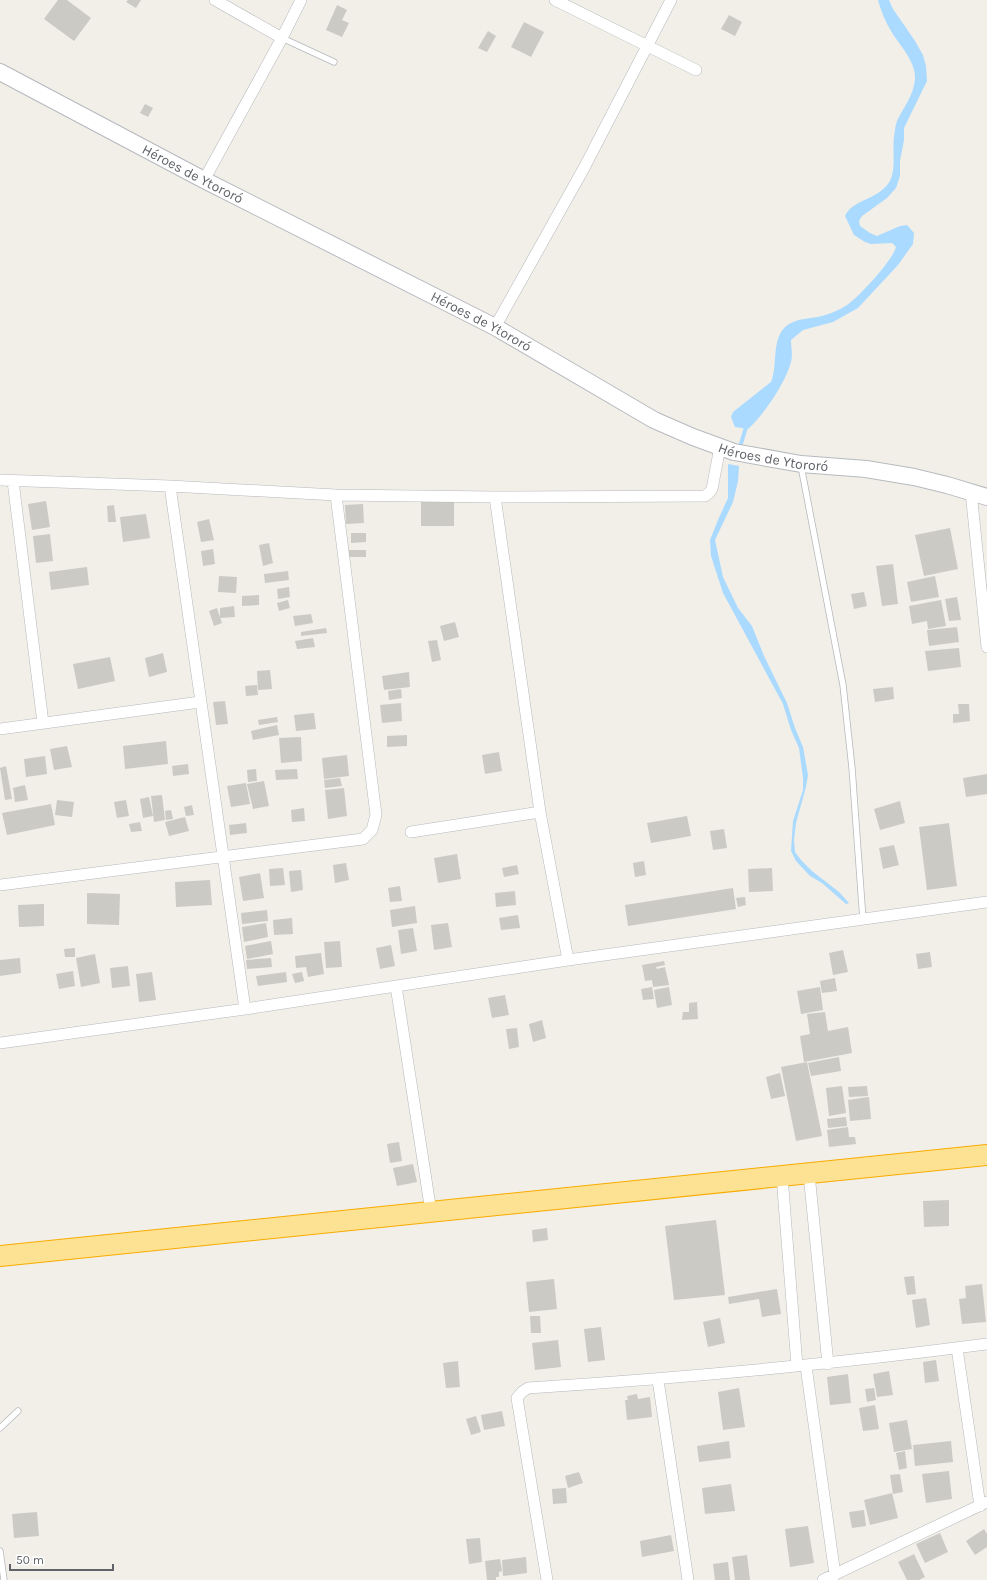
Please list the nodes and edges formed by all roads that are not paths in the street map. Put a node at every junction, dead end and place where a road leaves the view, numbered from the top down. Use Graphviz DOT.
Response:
graph roads {
  1 [pos="215,0"];
  2 [pos="301,0"];
  3 [pos="555,0"];
  4 [pos="671,0"];
  5 [pos="282,38"];
  6 [pos="646,46"];
  7 [pos="334,62"];
  8 [pos="696,70"];
  9 [pos="0,72"];
  10 [pos="204,180"];
  11 [pos="495,328"];
  12 [pos="727,449"];
  13 [pos="801,464"];
  14 [pos="0,480"];
  15 [pos="13,481"];
  16 [pos="170,486"];
  17 [pos="971,492"];
  18 [pos="336,495"];
  19 [pos="495,497"];
  20 [pos="987,497"];
  21 [pos="987,647"];
  22 [pos="200,702"];
  23 [pos="43,723"];
  24 [pos="0,729"];
  25 [pos="540,812"];
  26 [pos="411,832"];
  27 [pos="224,857"];
  28 [pos="0,884"];
  29 [pos="987,902"];
  30 [pos="863,920"];
  31 [pos="568,960"];
  32 [pos="396,986"];
  33 [pos="245,1009"];
  34 [pos="0,1043"];
  35 [pos="987,1155"];
  36 [pos="809,1174"];
  37 [pos="782,1176"];
  38 [pos="431,1212"];
  39 [pos="0,1256"];
  40 [pos="987,1344"];
  41 [pos="957,1348"];
  42 [pos="828,1364"];
  43 [pos="802,1366"];
  44 [pos="658,1380"];
  45 [pos="18,1411"];
  46 [pos="0,1428"];
  47 [pos="984,1504"];
  48 [pos="0,1551"];
  49 [pos="835,1575"];
  50 [pos="4,1580"];
  51 [pos="547,1580"];
  52 [pos="688,1580"];
  53 [pos="823,1580"];
  1 -- 5 [label="street"];
  2 -- 5 [label="street"];
  3 -- 6 [label="street"];
  4 -- 6 [label="street"];
  5 -- 7 [label="lane"];
  5 -- 10 [label="street"];
  6 -- 8 [label="street"];
  6 -- 11 [label="street"];
  9 -- 10 [label="main road, Héroes de Ytororó"];
  10 -- 11 [label="main road, Héroes de Ytororó"];
  11 -- 12 [label="main road, Héroes de Ytororó"];
  12 -- 13 [label="main road, Héroes de Ytororó"];
  12 -- 19 [label="street"];
  13 -- 17 [label="main road, Héroes de Ytororó"];
  13 -- 30 [label="lane"];
  14 -- 15 [label="street"];
  15 -- 16 [label="street"];
  15 -- 23 [label="street"];
  16 -- 18 [label="street"];
  16 -- 22 [label="street"];
  17 -- 20 [label="main road, Héroes de Ytororó"];
  17 -- 21 [label="street"];
  18 -- 19 [label="street"];
  18 -- 27 [label="street"];
  19 -- 25 [label="street"];
  22 -- 23 [label="street"];
  22 -- 27 [label="street"];
  23 -- 24 [label="street"];
  25 -- 26 [label="street"];
  25 -- 31 [label="street"];
  27 -- 28 [label="street"];
  27 -- 33 [label="street"];
  29 -- 30 [label="street"];
  30 -- 31 [label="street"];
  31 -- 32 [label="street"];
  32 -- 33 [label="street"];
  32 -- 38 [label="street"];
  33 -- 34 [label="street"];
  35 -- 36 [label="highway"];
  36 -- 37 [label="highway"];
  36 -- 42 [label="street"];
  37 -- 38 [label="highway"];
  37 -- 43 [label="street"];
  38 -- 39 [label="highway"];
  40 -- 41 [label="street"];
  41 -- 42 [label="street"];
  41 -- 47 [label="street"];
  42 -- 43 [label="street"];
  43 -- 44 [label="street"];
  43 -- 49 [label="street"];
  44 -- 51 [label="street"];
  44 -- 52 [label="street"];
  45 -- 46 [label="lane"];
  47 -- 49 [label="street"];
  48 -- 50 [label="lane"];
  49 -- 53 [label="street"];
}
